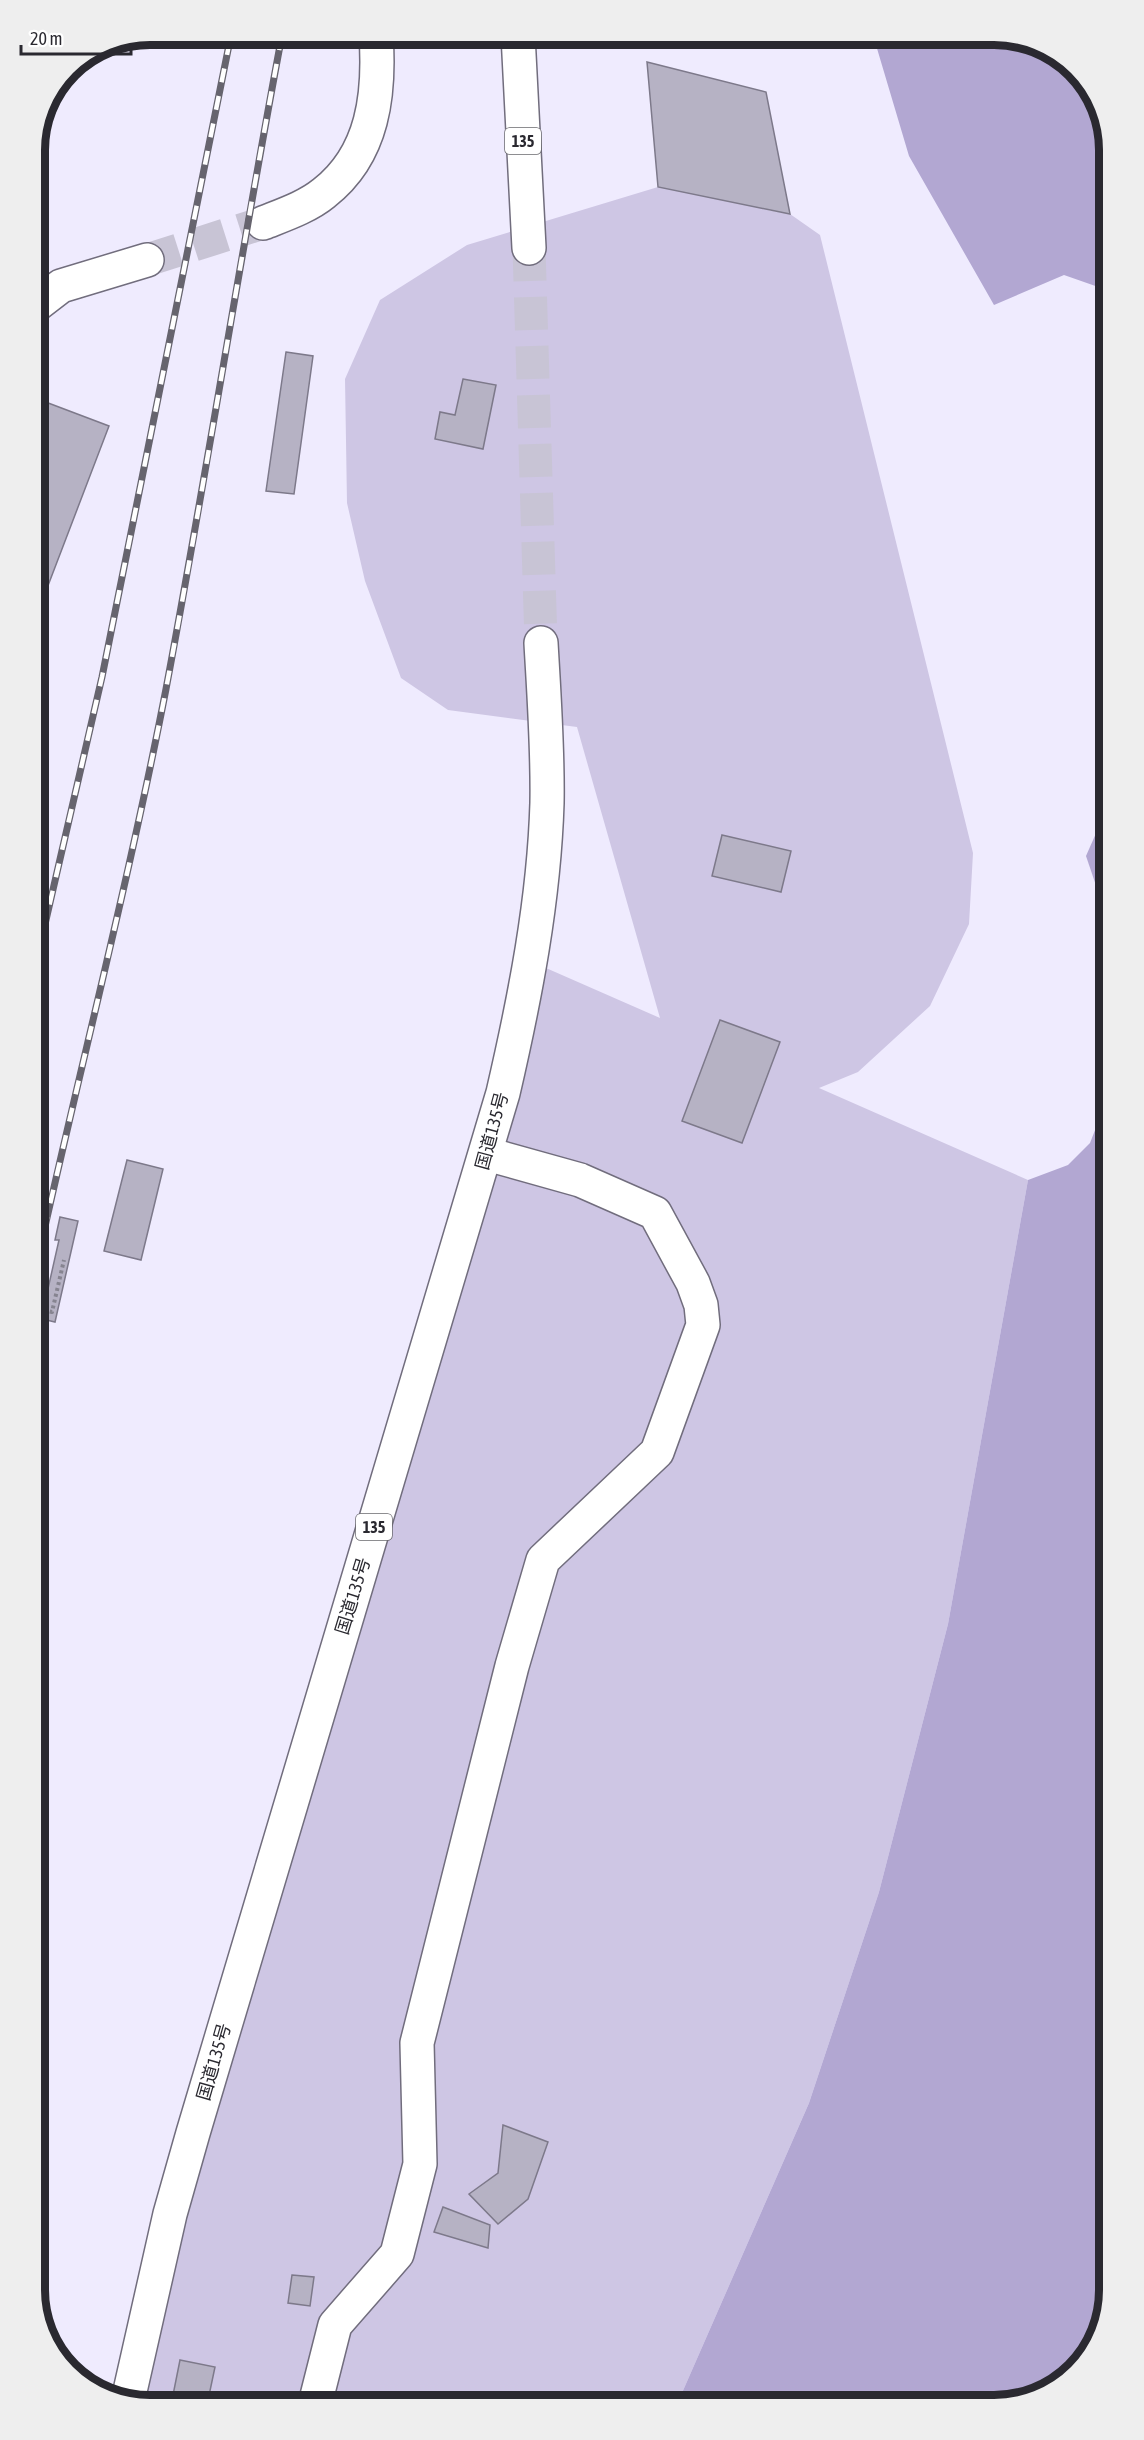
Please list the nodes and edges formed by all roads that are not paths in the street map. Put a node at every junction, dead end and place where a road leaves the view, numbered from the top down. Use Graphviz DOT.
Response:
graph roads {
  1 [pos="377,45"];
  2 [pos="519,45"];
  3 [pos="263,223"];
  4 [pos="529,248"];
  5 [pos="147,260"];
  6 [pos="45,298"];
  7 [pos="541,643"];
  8 [pos="487,1154"];
  9 [pos="130,2393"];
  10 [pos="317,2395"];
  1 -- 3 [label="main road"];
  2 -- 4 [label="main road, 135"];
  5 -- 6 [label="main road"];
  7 -- 8 [label="main road, 国道135号 / 135"];
  8 -- 9 [label="main road, 国道135号 / 135"];
  8 -- 10 [label="main road"];
}
